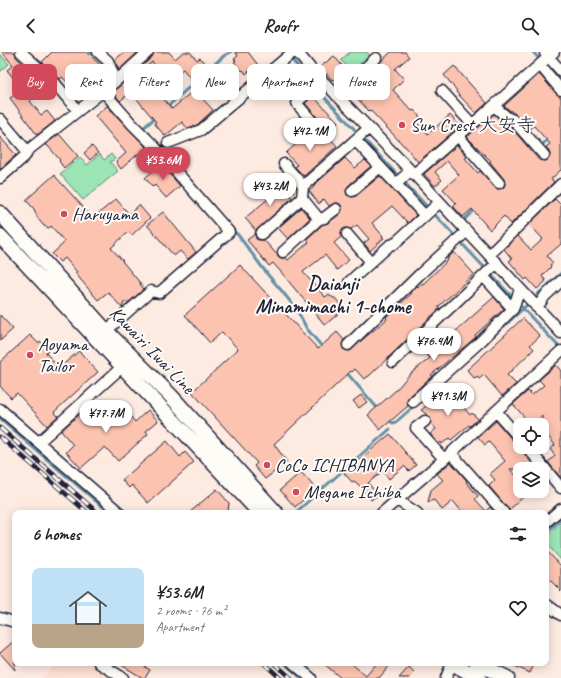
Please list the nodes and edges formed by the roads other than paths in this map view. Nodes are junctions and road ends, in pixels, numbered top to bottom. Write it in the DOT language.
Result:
graph roads {
  1 [pos="21,52"];
  2 [pos="98,52"];
  3 [pos="148,52"];
  4 [pos="292,54"];
  5 [pos="376,58"];
  6 [pos="545,59"];
  7 [pos="108,64"];
  8 [pos="300,64"];
  9 [pos="370,64"];
  10 [pos="561,71"];
  11 [pos="116,80"];
  12 [pos="561,90"];
  13 [pos="442,91"];
  14 [pos="116,99"];
  15 [pos="92,100"];
  16 [pos="299,100"];
  17 [pos="339,100"];
  18 [pos="494,106"];
  19 [pos="78,111"];
  20 [pos="0,119"];
  21 [pos="472,124"];
  22 [pos="323,134"];
  23 [pos="361,134"];
  24 [pos="458,136"];
  25 [pos="168,142"];
  26 [pos="28,151"];
  27 [pos="544,155"];
  28 [pos="284,164"];
  29 [pos="380,167"];
  30 [pos="405,177"];
  31 [pos="0,178"];
  32 [pos="499,183"];
  33 [pos="561,184"];
  34 [pos="302,186"];
  35 [pos="352,191"];
  36 [pos="302,198"];
  37 [pos="336,208"];
  38 [pos="431,210"];
  39 [pos="0,213"];
  40 [pos="319,220"];
  41 [pos="261,234"];
  42 [pos="347,234"];
  43 [pos="0,236"];
  44 [pos="461,237"];
  45 [pos="284,252"];
  46 [pos="489,255"];
  47 [pos="371,262"];
  48 [pos="489,270"];
  49 [pos="561,281"];
  50 [pos="349,282"];
  51 [pos="516,300"];
  52 [pos="536,307"];
  53 [pos="106,330"];
  54 [pos="561,333"];
  55 [pos="348,345"];
  56 [pos="559,353"];
  57 [pos="393,362"];
  58 [pos="123,366"];
  59 [pos="413,402"];
  60 [pos="0,409"];
  61 [pos="496,411"];
  62 [pos="425,421"];
  63 [pos="513,431"];
  64 [pos="39,442"];
  65 [pos="533,454"];
  66 [pos="448,456"];
  67 [pos="561,488"];
  68 [pos="397,500"];
  69 [pos="561,509"];
  70 [pos="117,510"];
  71 [pos="257,510"];
  72 [pos="273,510"];
  73 [pos="385,510"];
  74 [pos="412,510"];
  75 [pos="501,510"];
  76 [pos="549,519"];
  77 [pos="549,606"];
  78 [pos="561,614"];
  79 [pos="0,618"];
  80 [pos="12,621"];
  81 [pos="103,666"];
  82 [pos="297,666"];
  83 [pos="451,666"];
  84 [pos="457,666"];
  85 [pos="483,666"];
  86 [pos="116,676"];
  87 [pos="311,678"];
  88 [pos="446,678"];
  89 [pos="479,678"];
  90 [pos="507,678"];
  1 -- 19 [label="street"];
  2 -- 7 [label="street"];
  3 -- 11 [label="street"];
  4 -- 8 [label="street"];
  4 -- 25 [label="street"];
  5 -- 9 [label="street"];
  6 -- 10 [label="street"];
  6 -- 12 [label="street"];
  6 -- 18 [label="street"];
  13 -- 21 [label="street"];
  14 -- 53 [label="street"];
  15 -- 19 [label="street"];
  16 -- 22 [label="street"];
  17 -- 23 [label="street"];
  18 -- 21 [label="street"];
  18 -- 27 [label="street"];
  19 -- 26 [label="street"];
  20 -- 26 [label="street"];
  21 -- 24 [label="street"];
  23 -- 29 [label="street"];
  23 -- 30 [label="street"];
  23 -- 34 [label="street"];
  24 -- 30 [label="street"];
  24 -- 32 [label="street"];
  26 -- 31 [label="street"];
  28 -- 34 [label="street"];
  29 -- 30 [label="street"];
  29 -- 35 [label="street"];
  30 -- 38 [label="street"];
  30 -- 38 [label="street"];
  33 -- 46 [label="street"];
  34 -- 36 [label="street"];
  36 -- 40 [label="street"];
  36 -- 41 [label="street"];
  37 -- 40 [label="street"];
  38 -- 44 [label="street"];
  38 -- 47 [label="street"];
  39 -- 53 [label="main road, Kawairi Iwai Line"];
  40 -- 45 [label="street"];
  42 -- 47 [label="street"];
  43 -- 58 [label="main road, Kawairi Iwai Line"];
  44 -- 46 [label="street"];
  44 -- 55 [label="street"];
  46 -- 48 [label="street"];
  47 -- 50 [label="street"];
  48 -- 51 [label="street"];
  48 -- 51 [label="street"];
  48 -- 57 [label="street"];
  49 -- 52 [label="street"];
  51 -- 52 [label="street"];
  51 -- 59 [label="street"];
  52 -- 54 [label="street"];
  53 -- 72 [label="main road, Kawairi Iwai Line"];
  56 -- 61 [label="street"];
  58 -- 64 [label="street"];
  58 -- 71 [label="main road, Kawairi Iwai Line"];
  60 -- 64 [label="street"];
  61 -- 63 [label="street"];
  61 -- 66 [label="street"];
  62 -- 66 [label="street"];
  64 -- 70 [label="street"];
  65 -- 67 [label="street"];
  66 -- 68 [label="street"];
  66 -- 75 [label="street"];
  68 -- 73 [label="street"];
  68 -- 74 [label="street"];
  69 -- 76 [label="street"];
  77 -- 78 [label="street"];
  79 -- 80 [label="street"];
  81 -- 86 [label="street"];
  82 -- 87 [label="street"];
  83 -- 88 [label="street"];
  84 -- 89 [label="main road"];
  85 -- 90 [label="main road"];
}
